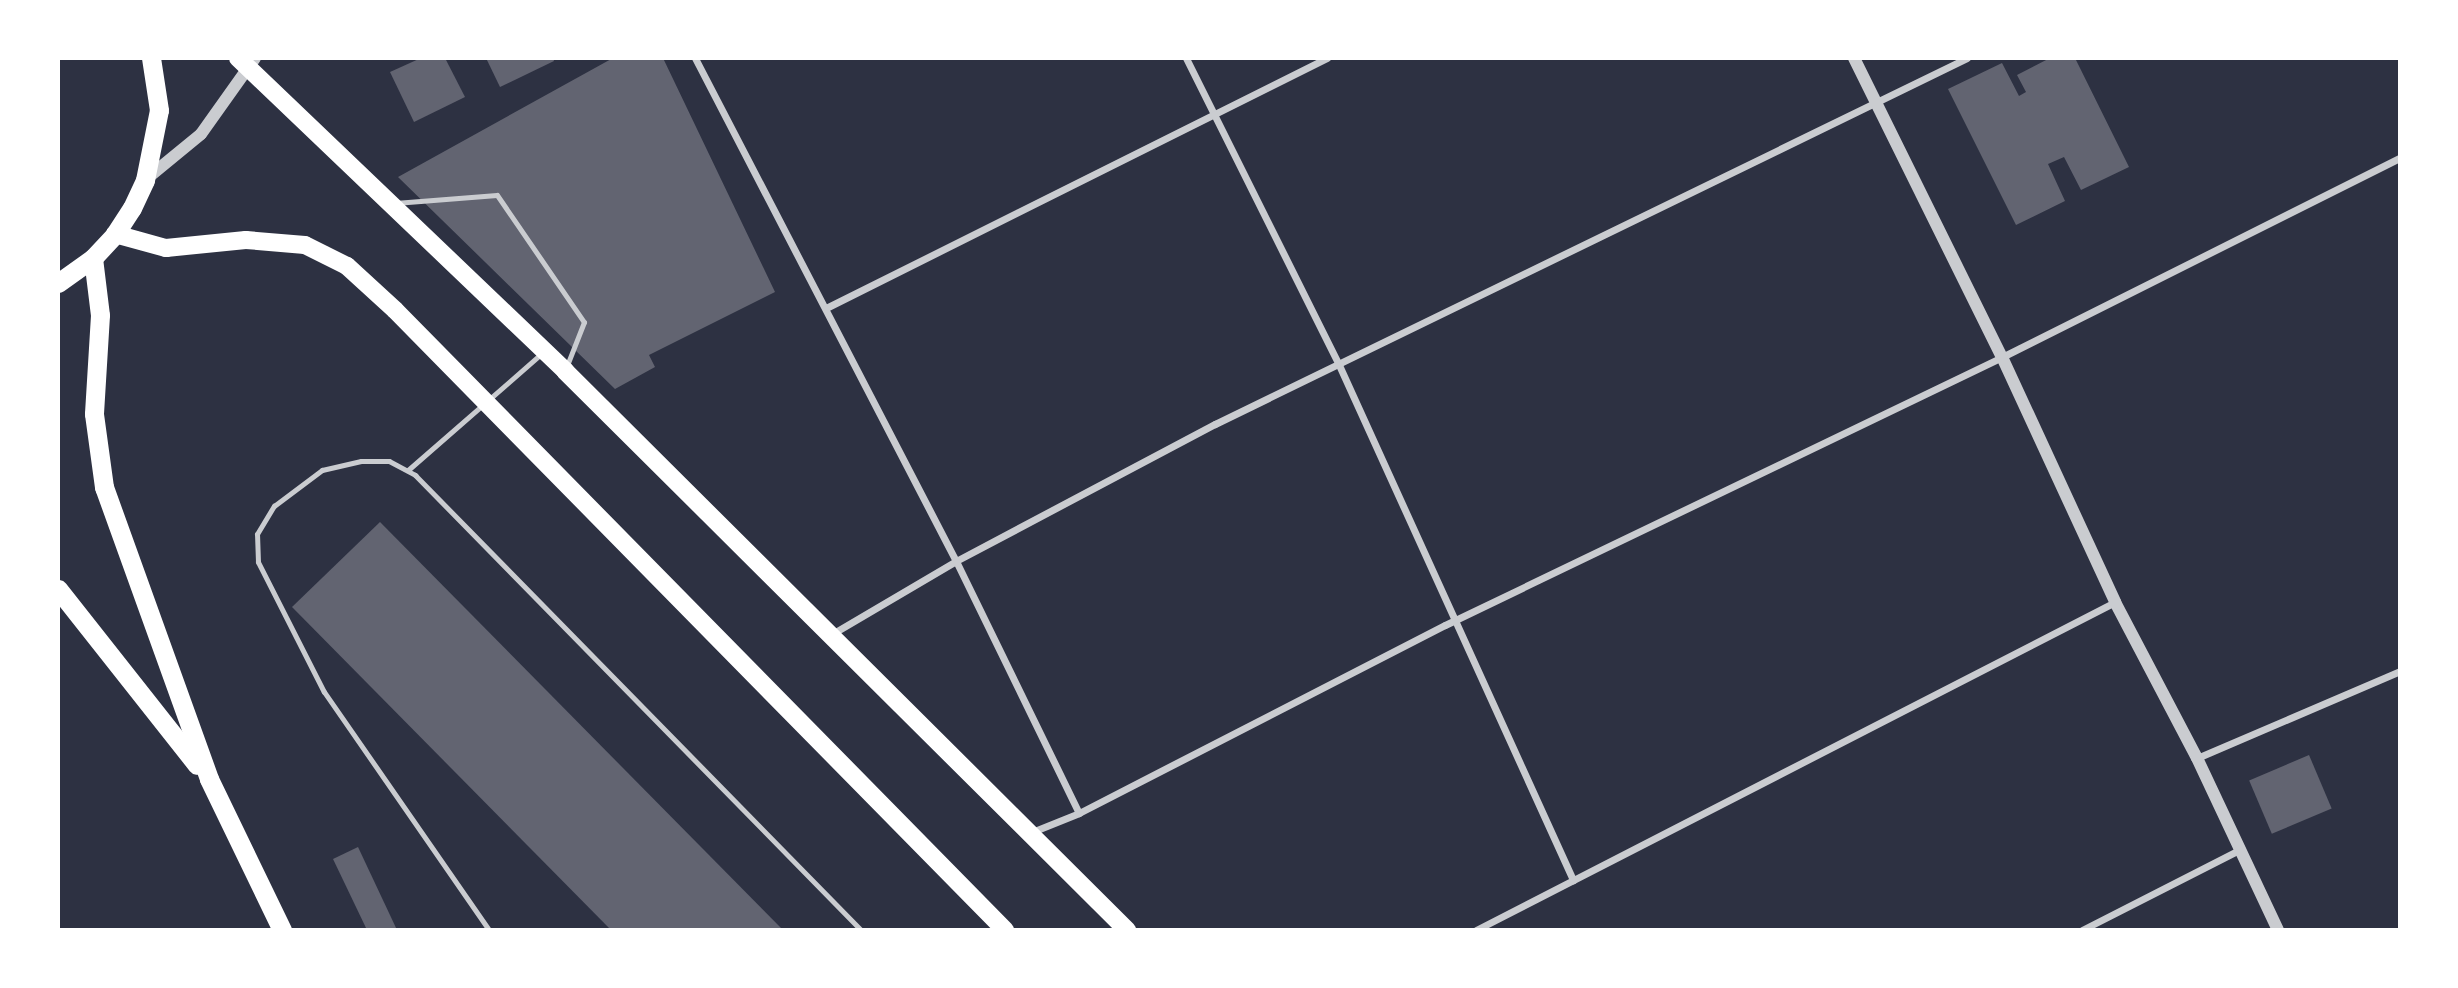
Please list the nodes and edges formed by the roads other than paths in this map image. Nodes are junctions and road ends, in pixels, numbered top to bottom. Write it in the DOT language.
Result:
graph roads {
  1 [pos="151,58"];
  2 [pos="695,58"];
  3 [pos="1186,58"];
  4 [pos="1326,58"];
  5 [pos="1854,58"];
  6 [pos="1967,58"];
  7 [pos="248,61"];
  8 [pos="1877,103"];
  9 [pos="1213,113"];
  10 [pos="2400,158"];
  11 [pos="145,180"];
  12 [pos="387,204"];
  13 [pos="115,234"];
  14 [pos="93,258"];
  15 [pos="58,283"];
  16 [pos="826,308"];
  17 [pos="544,351"];
  18 [pos="2002,357"];
  19 [pos="1339,365"];
  20 [pos="565,371"];
  21 [pos="486,404"];
  22 [pos="408,471"];
  23 [pos="956,561"];
  24 [pos="58,589"];
  25 [pos="2115,603"];
  26 [pos="1456,621"];
  27 [pos="829,636"];
  28 [pos="2400,671"];
  29 [pos="2197,758"];
  30 [pos="209,779"];
  31 [pos="1079,813"];
  32 [pos="1030,833"];
  33 [pos="2239,850"];
  34 [pos="1573,880"];
  35 [pos="282,930"];
  36 [pos="489,930"];
  37 [pos="860,930"];
  38 [pos="1005,930"];
  39 [pos="1127,930"];
  40 [pos="1476,930"];
  41 [pos="2082,930"];
  42 [pos="2278,930"];
  1 -- 11 [label="highway"];
  2 -- 16 [label="street"];
  3 -- 9 [label="street"];
  4 -- 9 [label="street"];
  5 -- 8 [label="street"];
  6 -- 8 [label="street"];
  7 -- 11 [label="street"];
  7 -- 12 [label="main road"];
  8 -- 18 [label="street"];
  8 -- 19 [label="street"];
  9 -- 16 [label="street"];
  9 -- 19 [label="street"];
  10 -- 18 [label="street"];
  11 -- 13 [label="highway"];
  12 -- 17 [label="main road"];
  12 -- 20 [label="lane"];
  13 -- 14 [label="highway"];
  13 -- 21 [label="main road"];
  14 -- 15 [label="highway"];
  14 -- 30 [label="highway"];
  16 -- 23 [label="street"];
  17 -- 20 [label="main road"];
  17 -- 21 [label="lane"];
  18 -- 25 [label="street"];
  18 -- 26 [label="street"];
  19 -- 23 [label="street"];
  19 -- 26 [label="street"];
  20 -- 27 [label="main road"];
  21 -- 22 [label="lane"];
  21 -- 38 [label="main road"];
  22 -- 36 [label="lane"];
  22 -- 37 [label="lane"];
  23 -- 27 [label="street"];
  23 -- 31 [label="street"];
  24 -- 30 [label="highway"];
  25 -- 29 [label="street"];
  25 -- 34 [label="street"];
  26 -- 31 [label="street"];
  26 -- 34 [label="street"];
  27 -- 32 [label="main road"];
  28 -- 29 [label="street"];
  29 -- 33 [label="street"];
  30 -- 35 [label="highway"];
  31 -- 32 [label="street"];
  32 -- 39 [label="main road"];
  33 -- 41 [label="street"];
  33 -- 42 [label="street"];
  34 -- 40 [label="street"];
}
